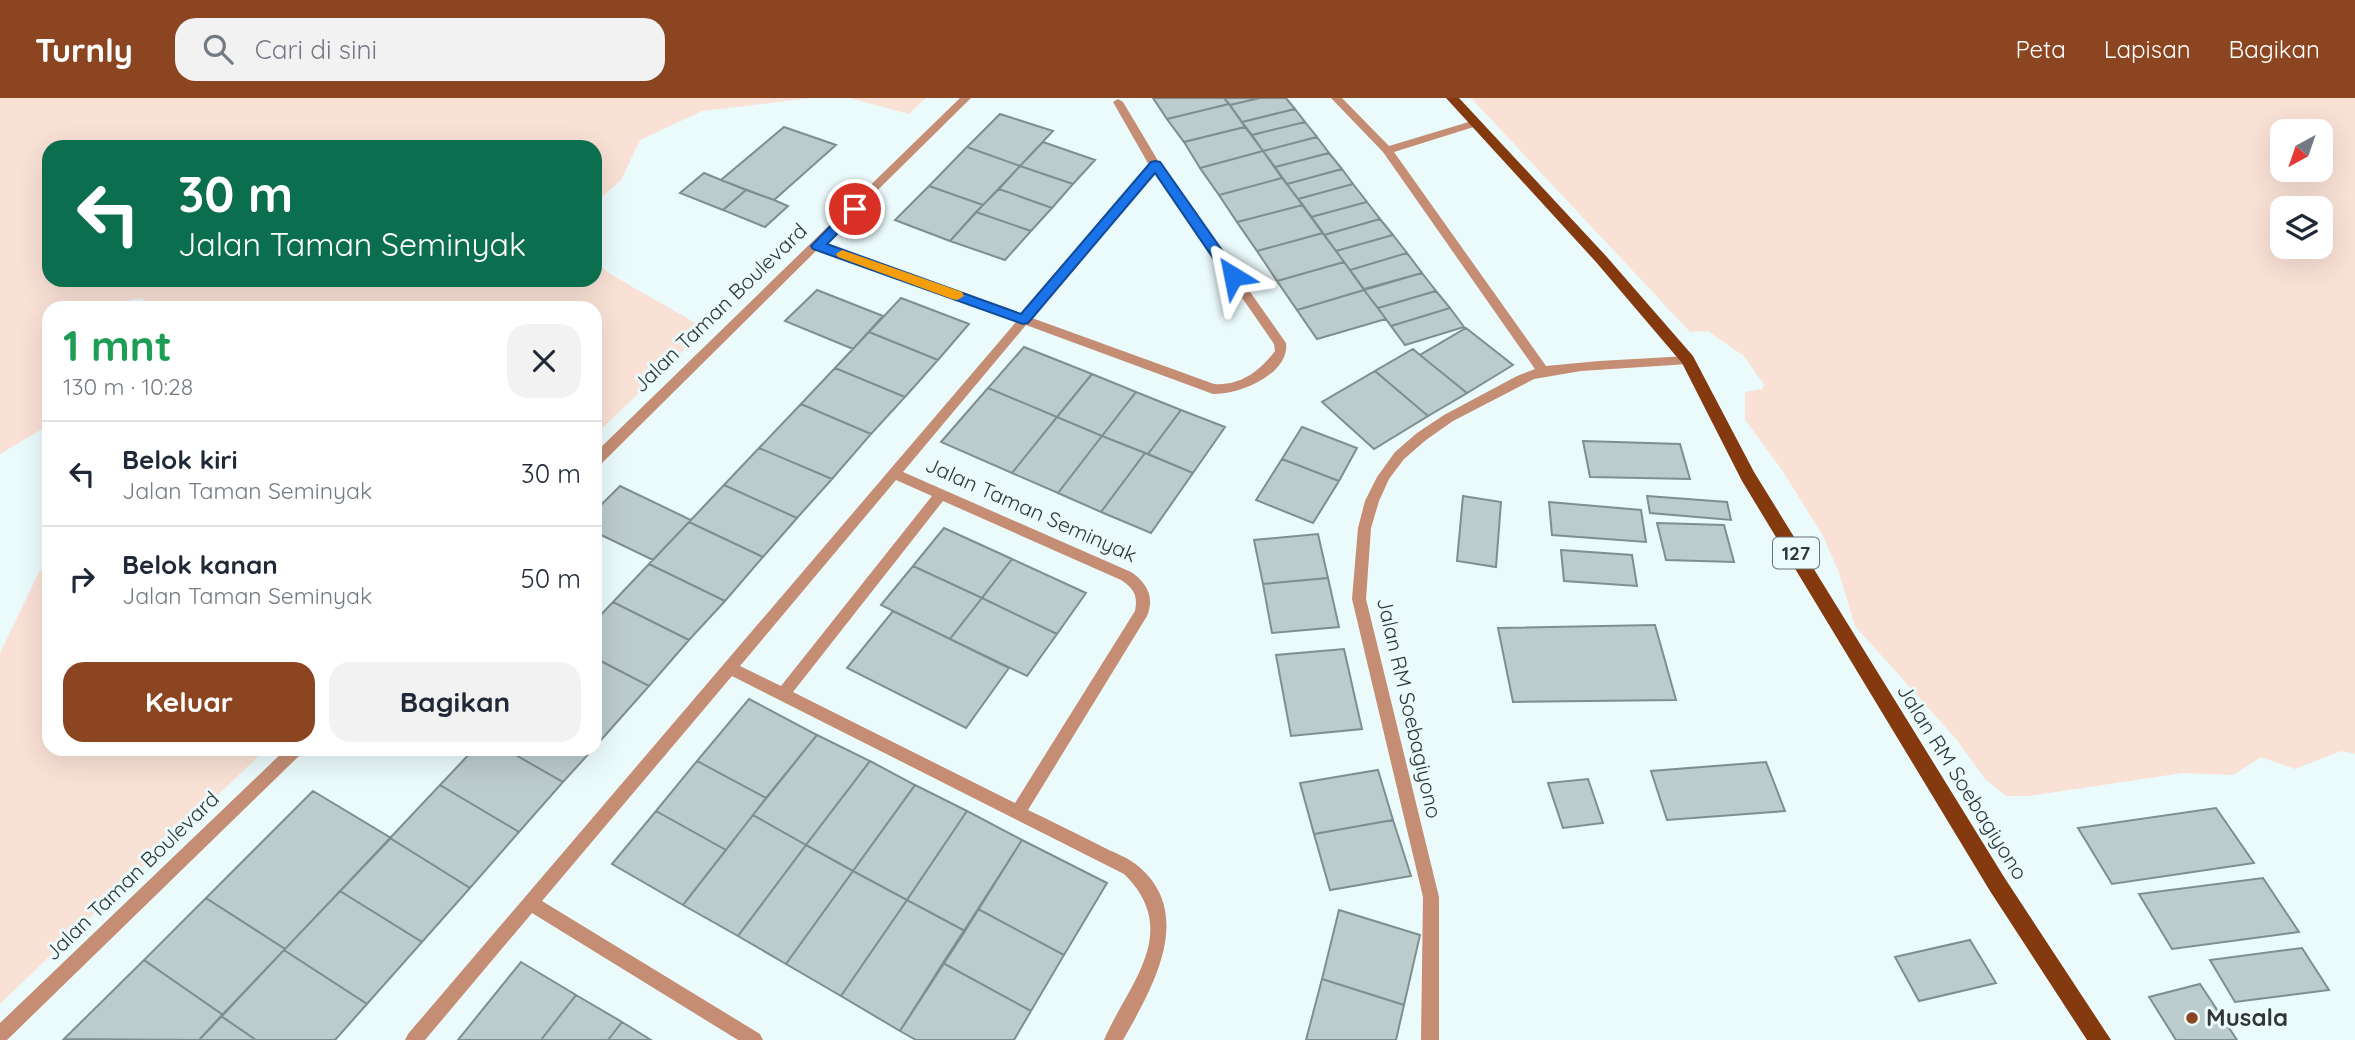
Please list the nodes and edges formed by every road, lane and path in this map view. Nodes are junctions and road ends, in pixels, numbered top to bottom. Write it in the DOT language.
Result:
graph roads {
  1 [pos="966,98"];
  2 [pos="1336,98"];
  3 [pos="1452,98"];
  4 [pos="1118,102"];
  5 [pos="1476,123"];
  6 [pos="1387,150"];
  7 [pos="1155,165"];
  8 [pos="818,246"];
  9 [pos="1023,320"];
  10 [pos="1688,360"];
  11 [pos="1543,371"];
  12 [pos="602,454"];
  13 [pos="893,473"];
  14 [pos="941,494"];
  15 [pos="729,667"];
  16 [pos="783,694"];
  17 [pos="289,756"];
  18 [pos="1018,812"];
  19 [pos="529,902"];
  20 [pos="0,1035"];
  21 [pos="414,1040"];
  22 [pos="754,1040"];
  23 [pos="1113,1040"];
  24 [pos="1430,1040"];
  25 [pos="2100,1040"];
  1 -- 8 [label="street, Jalan Taman Boulevard"];
  2 -- 6 [label="street"];
  3 -- 5 [label="main road, Jalan RM Soebagiyono / 127"];
  4 -- 7 [label="street"];
  5 -- 6 [label="street"];
  5 -- 10 [label="main road, Jalan RM Soebagiyono / 127"];
  6 -- 11 [label="street"];
  7 -- 9 [label="street, Jalan Taman Seminyak"];
  7 -- 9 [label="street"];
  8 -- 9 [label="street"];
  8 -- 12 [label="street, Jalan Taman Boulevard"];
  9 -- 13 [label="street, Jalan Taman Seminyak"];
  10 -- 11 [label="street, Jalan RM Soebagiyono"];
  10 -- 25 [label="main road, Jalan RM Soebagiyono / 127"];
  11 -- 24 [label="street, Jalan RM Soebagiyono"];
  13 -- 14 [label="street, Jalan Taman Seminyak"];
  13 -- 15 [label="street, Jalan Taman Seminyak"];
  14 -- 16 [label="street"];
  14 -- 18 [label="street, Jalan Taman Seminyak"];
  15 -- 16 [label="street"];
  15 -- 19 [label="street, Jalan Taman Seminyak"];
  16 -- 18 [label="street"];
  17 -- 20 [label="street, Jalan Taman Boulevard"];
  18 -- 23 [label="street"];
  19 -- 21 [label="street, Jalan Taman Seminyak"];
  19 -- 22 [label="street"];
}
